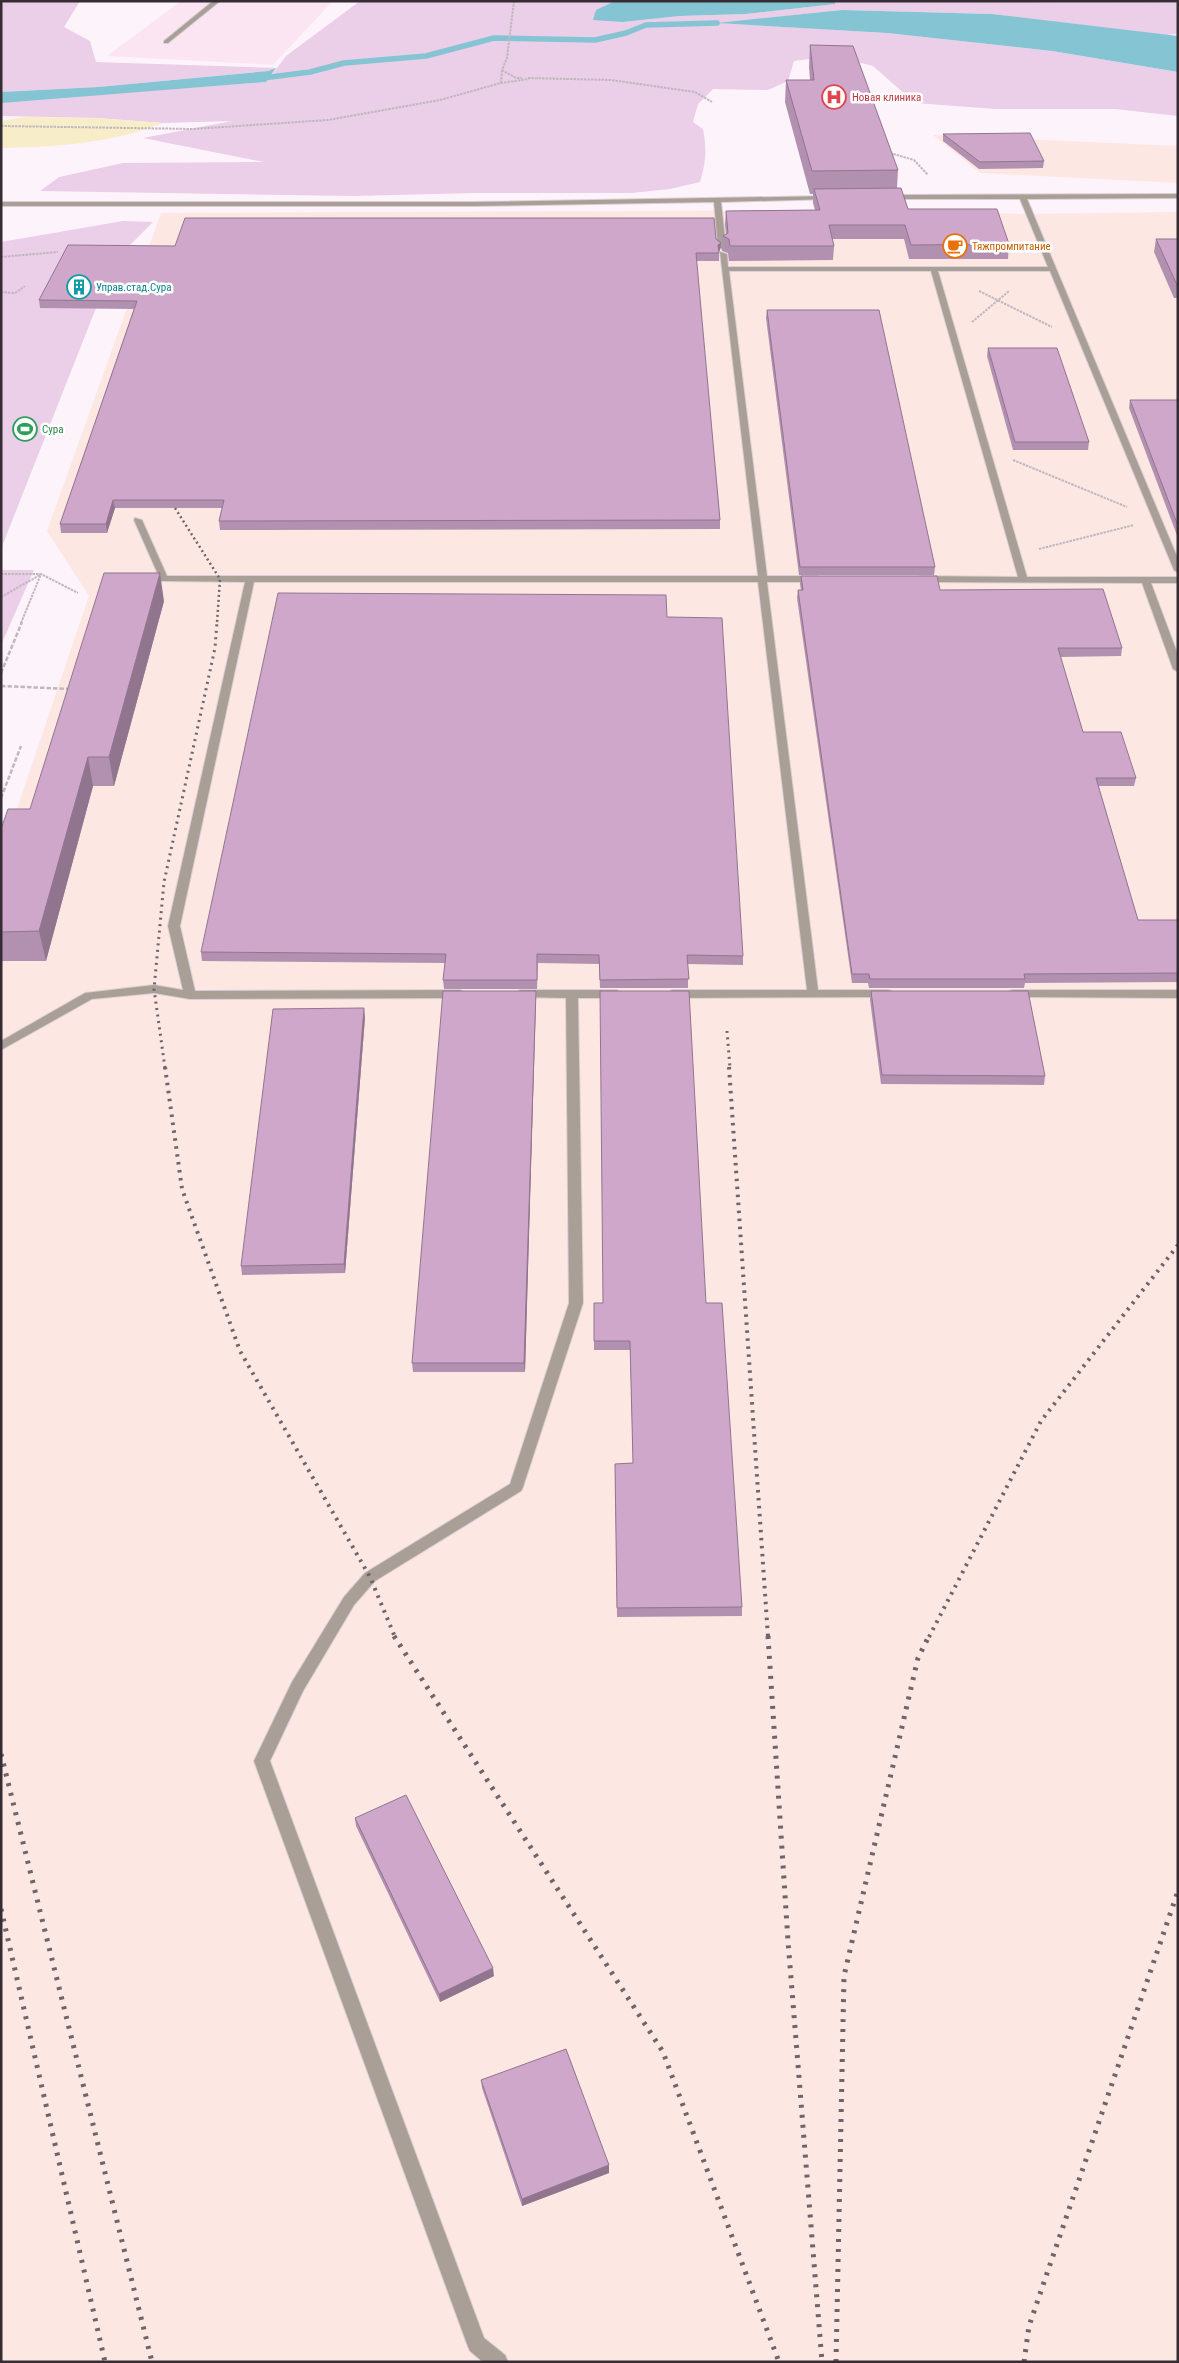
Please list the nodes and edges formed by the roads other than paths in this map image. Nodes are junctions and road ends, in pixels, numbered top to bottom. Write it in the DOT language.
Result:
graph roads {
  1 [pos="217,1"];
  2 [pos="166,42"];
  3 [pos="1178,196"];
  4 [pos="877,197"];
  5 [pos="1023,197"];
  6 [pos="839,198"];
  7 [pos="717,201"];
  8 [pos="1,204"];
  9 [pos="725,269"];
  10 [pos="934,269"];
  11 [pos="1054,269"];
  12 [pos="138,520"];
  13 [pos="1178,570"];
  14 [pos="250,579"];
  15 [pos="762,579"];
  16 [pos="830,580"];
  17 [pos="907,580"];
  18 [pos="1022,580"];
  19 [pos="1146,580"];
  20 [pos="1178,580"];
  21 [pos="1178,669"];
  22 [pos="474,994"];
  23 [pos="513,994"];
  24 [pos="572,994"];
  25 [pos="630,994"];
  26 [pos="659,994"];
  27 [pos="813,994"];
  28 [pos="902,994"];
  29 [pos="1000,994"];
  30 [pos="1178,994"];
  31 [pos="190,995"];
  32 [pos="1,1046"];
  33 [pos="498,2362"];
  1 -- 2 [label="street"];
  3 -- 5 [label="street"];
  4 -- 5 [label="street"];
  5 -- 11 [label="street"];
  6 -- 7 [label="street"];
  7 -- 8 [label="street"];
  7 -- 9 [label="street"];
  9 -- 10 [label="street"];
  9 -- 15 [label="street"];
  10 -- 11 [label="street"];
  10 -- 18 [label="street"];
  11 -- 13 [label="street"];
  12 -- 14 [label="street"];
  14 -- 15 [label="street"];
  14 -- 31 [label="street"];
  15 -- 16 [label="street"];
  15 -- 27 [label="street"];
  17 -- 18 [label="street"];
  18 -- 19 [label="street"];
  19 -- 20 [label="street"];
  19 -- 21 [label="street"];
  22 -- 31 [label="street"];
  23 -- 24 [label="street"];
  24 -- 25 [label="street"];
  24 -- 33 [label="street"];
  26 -- 27 [label="street"];
  27 -- 28 [label="street"];
  29 -- 30 [label="street"];
  31 -- 32 [label="street"];
}
